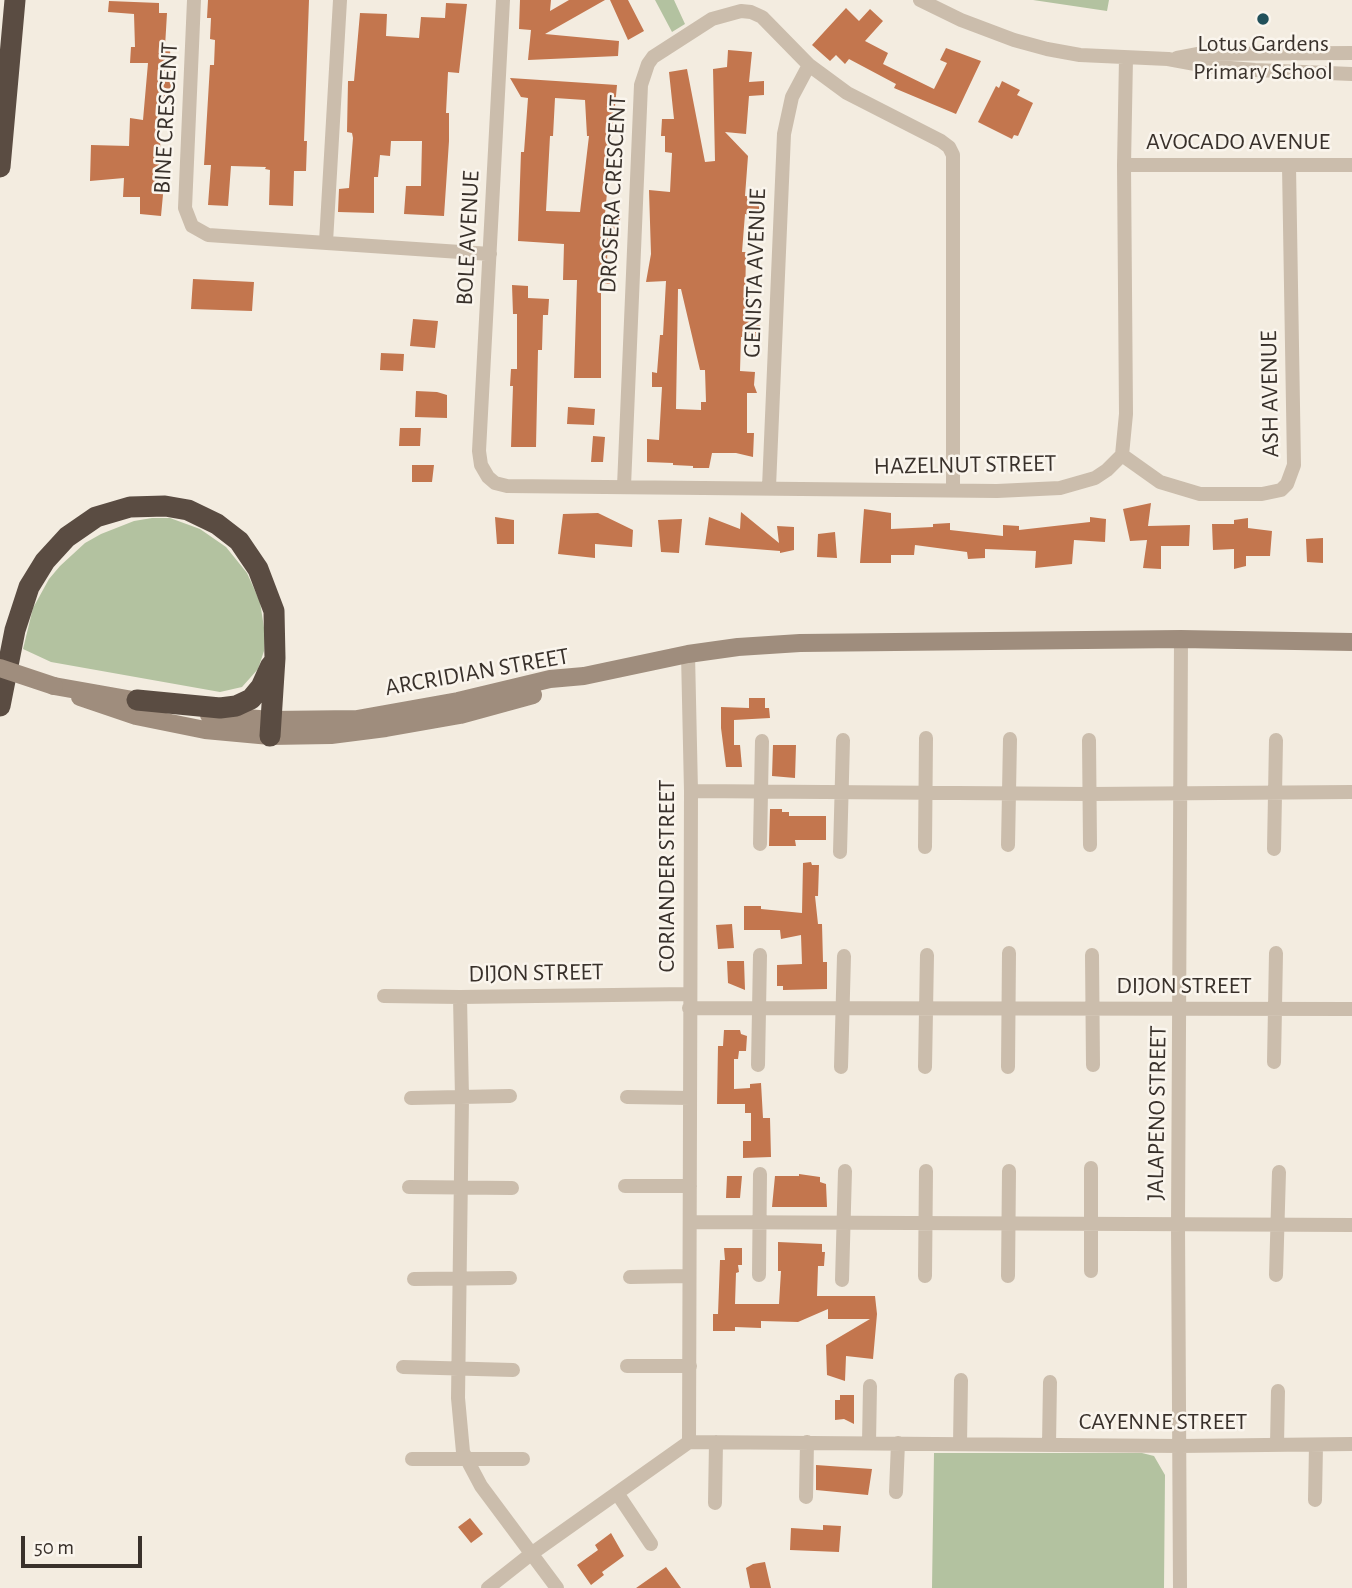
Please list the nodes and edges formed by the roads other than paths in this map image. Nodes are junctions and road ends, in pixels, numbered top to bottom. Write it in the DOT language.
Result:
graph roads {
  1 [pos="15,0"];
  2 [pos="194,0"];
  3 [pos="340,0"];
  4 [pos="503,0"];
  5 [pos="920,0"];
  6 [pos="1352,53"];
  7 [pos="1126,58"];
  8 [pos="1168,59"];
  9 [pos="809,65"];
  10 [pos="1352,74"];
  11 [pos="1124,165"];
  12 [pos="1352,165"];
  13 [pos="1289,166"];
  14 [pos="0,167"];
  15 [pos="326,242"];
  16 [pos="490,254"];
  17 [pos="1122,455"];
  18 [pos="488,477"];
  19 [pos="624,486"];
  20 [pos="769,487"];
  21 [pos="953,490"];
  22 [pos="1181,639"];
  23 [pos="1352,642"];
  24 [pos="688,654"];
  25 [pos="275,658"];
  26 [pos="0,667"];
  27 [pos="61,688"];
  28 [pos="137,700"];
  29 [pos="0,706"];
  30 [pos="271,728"];
  31 [pos="926,738"];
  32 [pos="1010,739"];
  33 [pos="843,740"];
  34 [pos="1089,740"];
  35 [pos="1276,740"];
  36 [pos="762,741"];
  37 [pos="691,791"];
  38 [pos="760,791"];
  39 [pos="842,792"];
  40 [pos="926,792"];
  41 [pos="1008,792"];
  42 [pos="1275,792"];
  43 [pos="1352,792"];
  44 [pos="1180,793"];
  45 [pos="1090,794"];
  46 [pos="760,844"];
  47 [pos="1008,845"];
  48 [pos="1090,845"];
  49 [pos="925,847"];
  50 [pos="1274,849"];
  51 [pos="840,852"];
  52 [pos="1009,953"];
  53 [pos="1276,953"];
  54 [pos="1092,954"];
  55 [pos="760,955"];
  56 [pos="928,956"];
  57 [pos="844,957"];
  58 [pos="384,996"];
  59 [pos="460,998"];
  60 [pos="690,1001"];
  61 [pos="759,1008"];
  62 [pos="842,1008"];
  63 [pos="926,1009"];
  64 [pos="1007,1009"];
  65 [pos="1093,1009"];
  66 [pos="1181,1009"];
  67 [pos="1275,1009"];
  68 [pos="1352,1009"];
  69 [pos="1274,1062"];
  70 [pos="758,1065"];
  71 [pos="1093,1065"];
  72 [pos="841,1067"];
  73 [pos="925,1067"];
  74 [pos="1008,1067"];
  75 [pos="510,1096"];
  76 [pos="627,1097"];
  77 [pos="411,1098"];
  78 [pos="462,1098"];
  79 [pos="690,1098"];
  80 [pos="1091,1168"];
  81 [pos="845,1171"];
  82 [pos="926,1171"];
  83 [pos="1009,1171"];
  84 [pos="1279,1172"];
  85 [pos="760,1174"];
  86 [pos="625,1186"];
  87 [pos="690,1186"];
  88 [pos="409,1187"];
  89 [pos="461,1188"];
  90 [pos="512,1188"];
  91 [pos="690,1222"];
  92 [pos="758,1222"];
  93 [pos="843,1223"];
  94 [pos="925,1223"];
  95 [pos="1008,1224"];
  96 [pos="1091,1225"];
  97 [pos="1178,1225"];
  98 [pos="1277,1225"];
  99 [pos="1352,1225"];
  100 [pos="1091,1271"];
  101 [pos="759,1275"];
  102 [pos="1276,1275"];
  103 [pos="690,1276"];
  104 [pos="925,1276"];
  105 [pos="1008,1276"];
  106 [pos="630,1277"];
  107 [pos="510,1278"];
  108 [pos="414,1279"];
  109 [pos="460,1280"];
  110 [pos="842,1280"];
  111 [pos="627,1366"];
  112 [pos="690,1366"];
  113 [pos="403,1367"];
  114 [pos="459,1368"];
  115 [pos="513,1370"];
  116 [pos="961,1380"];
  117 [pos="1050,1382"];
  118 [pos="870,1386"];
  119 [pos="1278,1391"];
  120 [pos="690,1442"];
  121 [pos="716,1442"];
  122 [pos="807,1442"];
  123 [pos="869,1443"];
  124 [pos="898,1443"];
  125 [pos="960,1444"];
  126 [pos="1049,1444"];
  127 [pos="1352,1444"];
  128 [pos="1277,1445"];
  129 [pos="1316,1445"];
  130 [pos="1180,1446"];
  131 [pos="465,1458"];
  132 [pos="412,1459"];
  133 [pos="523,1460"];
  134 [pos="896,1492"];
  135 [pos="617,1493"];
  136 [pos="806,1497"];
  137 [pos="1315,1500"];
  138 [pos="715,1503"];
  139 [pos="651,1544"];
  140 [pos="531,1554"];
  141 [pos="488,1588"];
  142 [pos="557,1588"];
  143 [pos="1180,1588"];
  1 -- 14 [label="highway"];
  2 -- 15 [label="street, BINE CRESCENT"];
  3 -- 15 [label="street"];
  4 -- 16 [label="street, BOLE AVENUE"];
  5 -- 7 [label="street"];
  6 -- 8 [label="street"];
  7 -- 8 [label="street"];
  7 -- 11 [label="street"];
  8 -- 10 [label="street"];
  9 -- 19 [label="street, DROSERA CRESCENT"];
  9 -- 20 [label="street, GENISTA AVENUE"];
  9 -- 21 [label="street, DROSERA CRESCENT"];
  11 -- 13 [label="street, AVOCADO AVENUE"];
  11 -- 17 [label="street"];
  12 -- 13 [label="street, AVOCADO AVENUE"];
  13 -- 17 [label="street, ASH AVENUE"];
  15 -- 16 [label="street, BINE CRESCENT"];
  16 -- 18 [label="street, BOLE AVENUE"];
  17 -- 21 [label="street, HAZELNUT STREET"];
  18 -- 19 [label="street, HAZELNUT STREET"];
  19 -- 20 [label="street, HAZELNUT STREET"];
  20 -- 21 [label="street, HAZELNUT STREET"];
  22 -- 23 [label="street, ARCRIDIAN STREET"];
  22 -- 24 [label="street, ARCRIDIAN STREET"];
  22 -- 44 [label="street, JALAPENO STREET"];
  24 -- 30 [label="street, ARCRIDIAN STREET"];
  24 -- 37 [label="street, CORIANDER STREET"];
  25 -- 28 [label="highway"];
  25 -- 29 [label="highway"];
  25 -- 30 [label="highway"];
  26 -- 27 [label="street, ARCRIDIAN STREET, bridge"];
  27 -- 28 [label="street, ARCRIDIAN STREET"];
  27 -- 30 [label="street, ARCRIDIAN STREET"];
  28 -- 30 [label="street, ARCRIDIAN STREET"];
  31 -- 40 [label="street"];
  32 -- 41 [label="street"];
  33 -- 39 [label="street"];
  34 -- 45 [label="street"];
  35 -- 42 [label="street"];
  36 -- 38 [label="street"];
  37 -- 38 [label="street"];
  37 -- 60 [label="street, CORIANDER STREET"];
  38 -- 39 [label="street"];
  38 -- 46 [label="street"];
  39 -- 40 [label="street"];
  39 -- 51 [label="street"];
  40 -- 41 [label="street"];
  40 -- 49 [label="street"];
  41 -- 45 [label="street"];
  41 -- 47 [label="street"];
  42 -- 43 [label="street"];
  42 -- 44 [label="street"];
  42 -- 50 [label="street"];
  44 -- 45 [label="street"];
  44 -- 66 [label="street, JALAPENO STREET"];
  45 -- 48 [label="street"];
  52 -- 64 [label="street"];
  53 -- 67 [label="street, DIJON STREET"];
  54 -- 65 [label="street, DIJON STREET"];
  55 -- 61 [label="street"];
  56 -- 63 [label="street"];
  57 -- 62 [label="street"];
  58 -- 59 [label="street, DIJON STREET"];
  59 -- 60 [label="street, DIJON STREET"];
  59 -- 78 [label="street"];
  60 -- 61 [label="street, DIJON STREET"];
  60 -- 79 [label="street, CORIANDER STREET"];
  61 -- 62 [label="street, DIJON STREET"];
  61 -- 70 [label="street"];
  62 -- 63 [label="street, DIJON STREET"];
  62 -- 72 [label="street"];
  63 -- 64 [label="street, DIJON STREET"];
  63 -- 73 [label="street"];
  64 -- 65 [label="street, DIJON STREET"];
  64 -- 74 [label="street"];
  65 -- 66 [label="street, DIJON STREET"];
  65 -- 71 [label="street, DIJON STREET"];
  66 -- 67 [label="street, DIJON STREET"];
  66 -- 97 [label="street, JALAPENO STREET"];
  67 -- 68 [label="street, DIJON STREET"];
  67 -- 69 [label="street, DIJON STREET"];
  75 -- 78 [label="street"];
  76 -- 79 [label="street"];
  77 -- 78 [label="street"];
  78 -- 89 [label="street"];
  79 -- 87 [label="street, CORIANDER STREET"];
  80 -- 96 [label="street"];
  81 -- 93 [label="street"];
  82 -- 94 [label="street"];
  83 -- 95 [label="street"];
  84 -- 98 [label="street"];
  85 -- 92 [label="street"];
  86 -- 87 [label="street"];
  87 -- 91 [label="street, CORIANDER STREET"];
  88 -- 89 [label="street"];
  89 -- 90 [label="street"];
  89 -- 109 [label="street"];
  91 -- 92 [label="street"];
  91 -- 103 [label="street, CORIANDER STREET"];
  92 -- 93 [label="street"];
  92 -- 101 [label="street"];
  93 -- 94 [label="street"];
  93 -- 110 [label="street"];
  94 -- 95 [label="street"];
  94 -- 104 [label="street"];
  95 -- 96 [label="street"];
  95 -- 105 [label="street"];
  96 -- 97 [label="street"];
  96 -- 100 [label="street"];
  97 -- 98 [label="street"];
  97 -- 130 [label="street, JALAPENO STREET"];
  98 -- 99 [label="street"];
  98 -- 102 [label="street"];
  103 -- 106 [label="street"];
  103 -- 112 [label="street, CORIANDER STREET"];
  107 -- 109 [label="street"];
  108 -- 109 [label="street"];
  109 -- 114 [label="street"];
  111 -- 112 [label="street"];
  112 -- 120 [label="street, CORIANDER STREET"];
  113 -- 114 [label="street"];
  114 -- 115 [label="street"];
  114 -- 131 [label="street"];
  116 -- 125 [label="street"];
  117 -- 126 [label="street, CAYENNE STREET"];
  118 -- 123 [label="street"];
  119 -- 128 [label="street, CAYENNE STREET"];
  120 -- 121 [label="street, CAYENNE STREET"];
  120 -- 135 [label="street"];
  121 -- 122 [label="street, CAYENNE STREET"];
  121 -- 138 [label="street"];
  122 -- 123 [label="street, CAYENNE STREET"];
  122 -- 136 [label="street"];
  123 -- 124 [label="street, CAYENNE STREET"];
  124 -- 125 [label="street, CAYENNE STREET"];
  124 -- 134 [label="street"];
  125 -- 126 [label="street, CAYENNE STREET"];
  126 -- 130 [label="street, CAYENNE STREET"];
  127 -- 129 [label="street, CAYENNE STREET"];
  128 -- 129 [label="street, CAYENNE STREET"];
  128 -- 130 [label="street, CAYENNE STREET"];
  129 -- 137 [label="street"];
  130 -- 143 [label="street, JALAPENO STREET"];
  131 -- 132 [label="street"];
  131 -- 133 [label="street"];
  131 -- 140 [label="street"];
  135 -- 139 [label="street"];
  135 -- 140 [label="street"];
  140 -- 141 [label="street"];
  140 -- 142 [label="street"];
}
